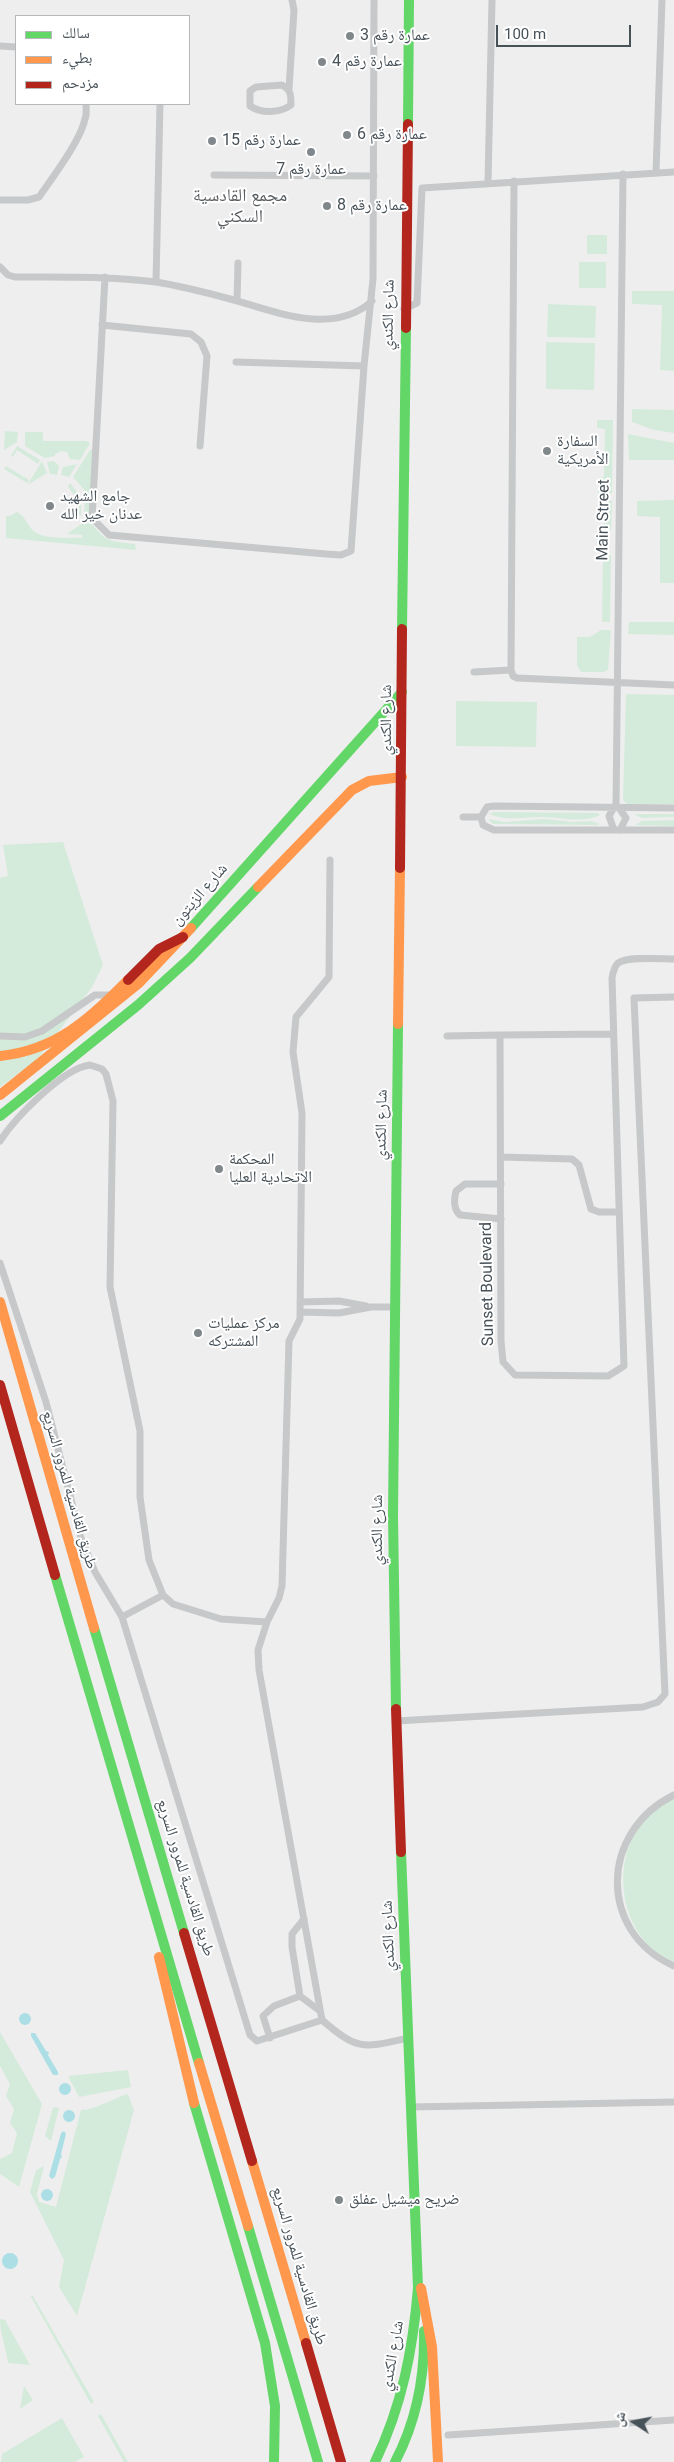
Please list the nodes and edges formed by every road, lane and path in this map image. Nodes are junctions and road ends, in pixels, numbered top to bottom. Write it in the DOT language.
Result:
graph roads {
  1 [pos="292,0"];
  2 [pos="374,0"];
  3 [pos="409,0"];
  4 [pos="492,0"];
  5 [pos="662,0"];
  6 [pos="0,46"];
  7 [pos="15,47"];
  8 [pos="289,89"];
  9 [pos="86,105"];
  10 [pos="160,105"];
  11 [pos="656,172"];
  12 [pos="674,172"];
  13 [pos="623,174"];
  14 [pos="214,175"];
  15 [pos="374,176"];
  16 [pos="514,181"];
  17 [pos="488,183"];
  18 [pos="0,200"];
  19 [pos="238,263"];
  20 [pos="0,267"];
  21 [pos="106,277"];
  22 [pos="156,282"];
  23 [pos="237,301"];
  24 [pos="372,302"];
  25 [pos="404,309"];
  26 [pos="102,325"];
  27 [pos="236,362"];
  28 [pos="364,366"];
  29 [pos="200,446"];
  30 [pos="511,670"];
  31 [pos="474,672"];
  32 [pos="616,684"];
  33 [pos="674,685"];
  34 [pos="402,692"];
  35 [pos="402,777"];
  36 [pos="616,807"];
  37 [pos="674,808"];
  38 [pos="463,817"];
  39 [pos="481,817"];
  40 [pos="617,830"];
  41 [pos="674,830"];
  42 [pos="330,860"];
  43 [pos="674,959"];
  44 [pos="126,988"];
  45 [pos="112,995"];
  46 [pos="674,997"];
  47 [pos="138,1004"];
  48 [pos="612,1034"];
  49 [pos="500,1035"];
  50 [pos="0,1036"];
  51 [pos="447,1036"];
  52 [pos="0,1056"];
  53 [pos="0,1095"];
  54 [pos="0,1116"];
  55 [pos="0,1141"];
  56 [pos="501,1157"];
  57 [pos="501,1184"];
  58 [pos="618,1212"];
  59 [pos="501,1219"];
  60 [pos="0,1263"];
  61 [pos="0,1302"];
  62 [pos="300,1302"];
  63 [pos="371,1307"];
  64 [pos="394,1307"];
  65 [pos="300,1312"];
  66 [pos="0,1385"];
  67 [pos="163,1595"];
  68 [pos="122,1617"];
  69 [pos="267,1622"];
  70 [pos="396,1721"];
  71 [pos="674,1795"];
  72 [pos="140,1866"];
  73 [pos="304,1919"];
  74 [pos="674,1966"];
  75 [pos="300,1996"];
  76 [pos="320,2011"];
  77 [pos="322,2020"];
  78 [pos="270,2038"];
  79 [pos="408,2038"];
  80 [pos="674,2102"];
  81 [pos="411,2107"];
  82 [pos="417,2250"];
  83 [pos="420,2288"];
  84 [pos="674,2420"];
  85 [pos="448,2436"];
  86 [pos="274,2462"];
  87 [pos="318,2462"];
  88 [pos="341,2462"];
  89 [pos="375,2462"];
  90 [pos="395,2462"];
  91 [pos="438,2462"];
  1 -- 8 [label="street"];
  2 -- 15 [label="street"];
  3 -- 25 [label="main road, شارع الكندي"];
  4 -- 17 [label="street"];
  5 -- 11 [label="street"];
  6 -- 7 [label="street"];
  8 -- 8 [label="street"];
  9 -- 18 [label="street"];
  10 -- 22 [label="street"];
  11 -- 12 [label="street"];
  11 -- 13 [label="street"];
  13 -- 16 [label="street"];
  13 -- 32 [label="street, Main Street"];
  14 -- 15 [label="street"];
  15 -- 24 [label="street"];
  16 -- 17 [label="street"];
  16 -- 30 [label="street"];
  17 -- 25 [label="street"];
  19 -- 23 [label="street"];
  20 -- 21 [label="street"];
  21 -- 22 [label="street"];
  21 -- 26 [label="street"];
  22 -- 23 [label="street"];
  23 -- 24 [label="street"];
  24 -- 28 [label="street"];
  25 -- 34 [label="main road, شارع الكندي"];
  26 -- 28 [label="street"];
  26 -- 29 [label="street"];
  27 -- 28 [label="street"];
  30 -- 31 [label="street"];
  30 -- 32 [label="street"];
  32 -- 33 [label="street"];
  32 -- 36 [label="street, Main Street"];
  34 -- 35 [label="main road, شارع الكندي"];
  34 -- 44 [label="main road, شارع الزيتون"];
  35 -- 47 [label="main road"];
  35 -- 64 [label="main road, شارع الكندي"];
  36 -- 37 [label="street"];
  36 -- 39 [label="street"];
  36 -- 40 [label="street"];
  36 -- 40 [label="street"];
  38 -- 39 [label="street"];
  39 -- 40 [label="street"];
  40 -- 41 [label="street"];
  42 -- 62 [label="street"];
  43 -- 48 [label="street, Sunset Boulevard"];
  44 -- 45 [label="main road"];
  44 -- 47 [label="main road"];
  44 -- 53 [label="main road"];
  45 -- 50 [label="street"];
  45 -- 52 [label="main road"];
  46 -- 70 [label="street"];
  47 -- 54 [label="main road"];
  48 -- 49 [label="street"];
  48 -- 58 [label="street, Sunset Boulevard"];
  49 -- 51 [label="street"];
  49 -- 56 [label="street, Sunset Boulevard"];
  55 -- 67 [label="street"];
  56 -- 57 [label="street, Sunset Boulevard"];
  56 -- 58 [label="street"];
  57 -- 59 [label="street, Sunset Boulevard"];
  57 -- 59 [label="street"];
  58 -- 59 [label="street, Sunset Boulevard"];
  60 -- 68 [label="street"];
  61 -- 88 [label="main road, طريق القادسية للمرور السريع"];
  62 -- 63 [label="street"];
  62 -- 65 [label="street"];
  63 -- 64 [label="street"];
  63 -- 65 [label="street"];
  64 -- 70 [label="main road, شارع الكندي"];
  65 -- 69 [label="street"];
  66 -- 72 [label="main road"];
  67 -- 68 [label="street"];
  67 -- 69 [label="street"];
  68 -- 78 [label="street"];
  69 -- 73 [label="street"];
  70 -- 79 [label="main road, شارع الكندي"];
  71 -- 74 [label="street"];
  72 -- 86 [label="main road"];
  72 -- 87 [label="main road"];
  73 -- 75 [label="street"];
  73 -- 76 [label="street"];
  75 -- 76 [label="street"];
  75 -- 78 [label="street"];
  76 -- 77 [label="street"];
  77 -- 78 [label="street"];
  77 -- 79 [label="street"];
  79 -- 81 [label="main road, شارع الكندي"];
  80 -- 81 [label="street"];
  81 -- 82 [label="main road, شارع الكندي"];
  82 -- 83 [label="main road, شارع الكندي"];
  82 -- 89 [label="main road, شارع الكندي"];
  83 -- 90 [label="main road, شارع الكندي"];
  83 -- 91 [label="main road"];
  84 -- 85 [label="street"];
}
